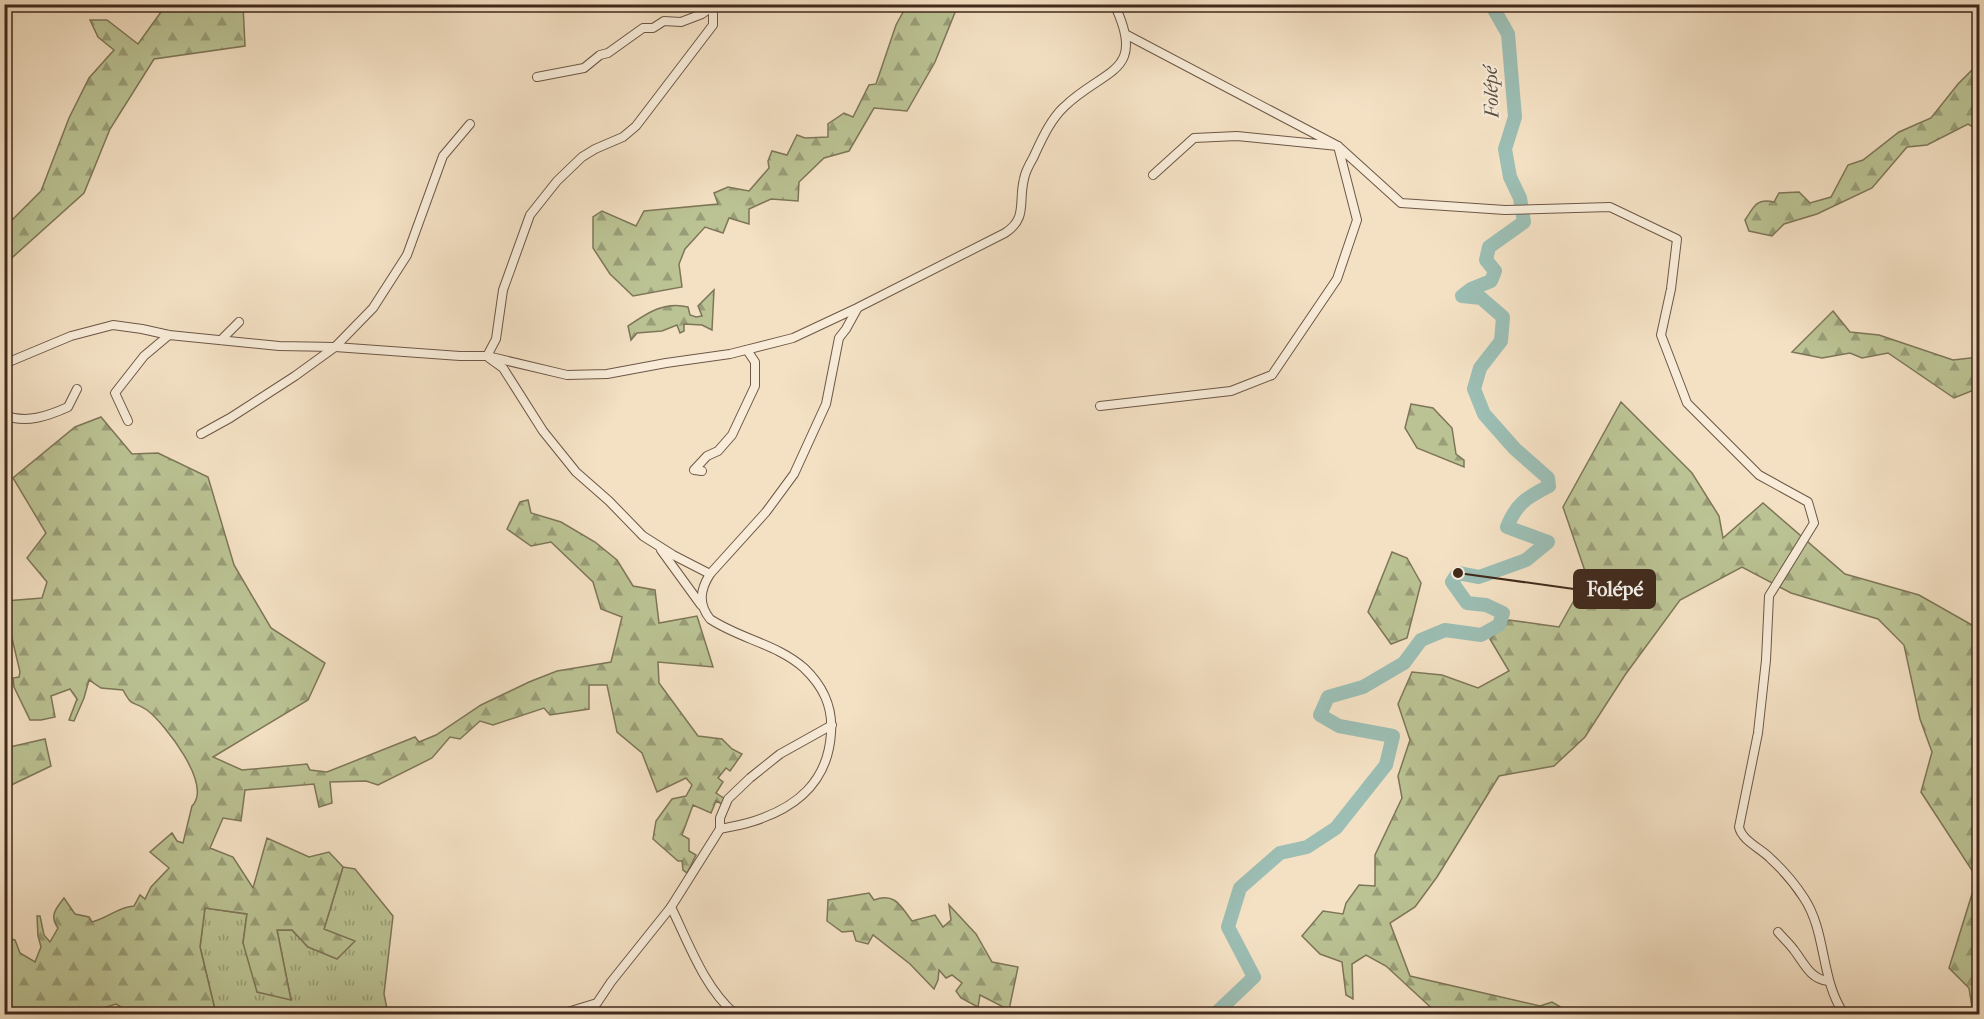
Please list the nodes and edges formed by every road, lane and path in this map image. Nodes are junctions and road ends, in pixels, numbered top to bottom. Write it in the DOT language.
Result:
graph roads {
  1 [pos="1114,4"];
  2 [pos="716,5"];
  3 [pos="1127,34"];
  4 [pos="537,77"];
  5 [pos="470,124"];
  6 [pos="1338,146"];
  7 [pos="1153,175"];
  8 [pos="857,308"];
  9 [pos="239,322"];
  10 [pos="169,335"];
  11 [pos="221,340"];
  12 [pos="335,346"];
  13 [pos="747,350"];
  14 [pos="487,356"];
  15 [pos="4,364"];
  16 [pos="77,389"];
  17 [pos="1100,406"];
  18 [pos="4,414"];
  19 [pos="128,421"];
  20 [pos="201,434"];
  21 [pos="702,471"];
  22 [pos="659,547"];
  23 [pos="710,574"];
  24 [pos="703,608"];
  25 [pos="832,725"];
  26 [pos="720,829"];
  27 [pos="671,907"];
  28 [pos="1778,932"];
  29 [pos="1828,981"];
  30 [pos="561,1014"];
  31 [pos="735,1014"];
  32 [pos="1844,1014"];
  1 -- 3 [label="street"];
  2 -- 4 [label="street"];
  2 -- 14 [label="street"];
  3 -- 6 [label="street"];
  3 -- 8 [label="street"];
  5 -- 12 [label="street"];
  6 -- 7 [label="street"];
  6 -- 17 [label="street"];
  6 -- 29 [label="street"];
  8 -- 13 [label="street"];
  8 -- 23 [label="street"];
  9 -- 11 [label="street"];
  10 -- 11 [label="street"];
  10 -- 15 [label="street"];
  10 -- 19 [label="street"];
  11 -- 12 [label="street"];
  12 -- 14 [label="street"];
  12 -- 20 [label="street"];
  13 -- 14 [label="street"];
  13 -- 21 [label="street"];
  14 -- 22 [label="street"];
  16 -- 18 [label="street"];
  22 -- 23 [label="street"];
  22 -- 24 [label="street"];
  23 -- 24 [label="street"];
  24 -- 25 [label="street"];
  25 -- 26 [label="street"];
  25 -- 26 [label="street"];
  26 -- 27 [label="street"];
  27 -- 30 [label="street"];
  27 -- 31 [label="street"];
  28 -- 29 [label="street"];
  29 -- 32 [label="street"];
}
